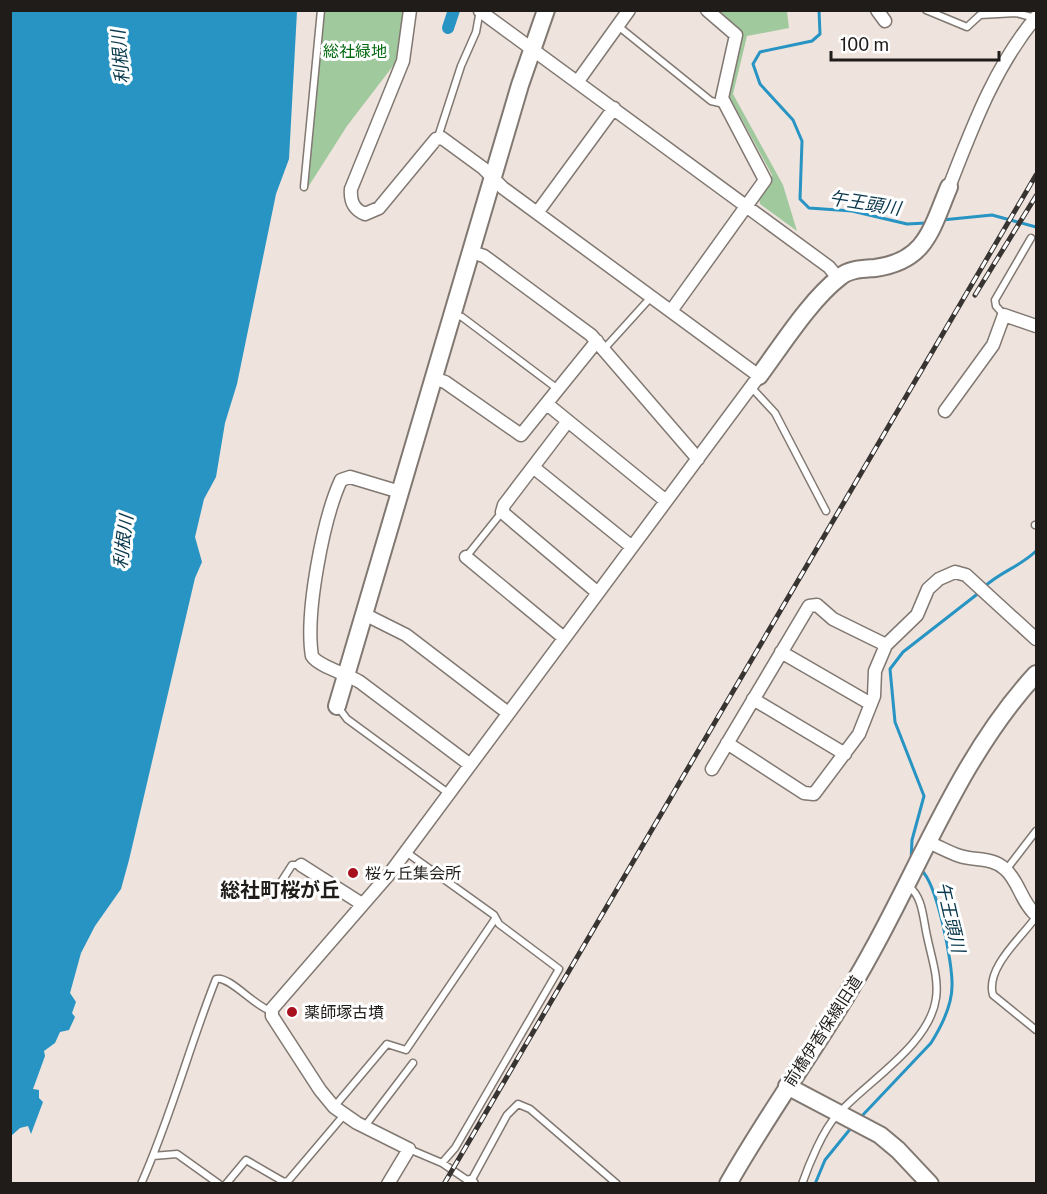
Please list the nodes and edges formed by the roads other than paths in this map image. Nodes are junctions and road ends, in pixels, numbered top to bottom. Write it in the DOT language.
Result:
graph roads {
  1 [pos="321,10"];
  2 [pos="410,10"];
  3 [pos="546,10"];
  4 [pos="629,10"];
  5 [pos="707,10"];
  6 [pos="877,10"];
  7 [pos="926,10"];
  8 [pos="480,11"];
  9 [pos="1036,18"];
  10 [pos="885,21"];
  11 [pos="617,26"];
  12 [pos="531,47"];
  13 [pos="578,81"];
  14 [pos="724,104"];
  15 [pos="614,108"];
  16 [pos="438,137"];
  17 [pos="492,178"];
  18 [pos="304,187"];
  19 [pos="949,187"];
  20 [pos="748,207"];
  21 [pos="537,213"];
  22 [pos="1031,238"];
  23 [pos="471,252"];
  24 [pos="838,278"];
  25 [pos="652,296"];
  26 [pos="671,311"];
  27 [pos="452,315"];
  28 [pos="1004,315"];
  29 [pos="1036,326"];
  30 [pos="601,345"];
  31 [pos="434,378"];
  32 [pos="755,381"];
  33 [pos="559,390"];
  34 [pos="547,404"];
  35 [pos="945,411"];
  36 [pos="568,421"];
  37 [pos="698,459"];
  38 [pos="533,467"];
  39 [pos="400,492"];
  40 [pos="666,501"];
  41 [pos="826,511"];
  42 [pos="502,512"];
  43 [pos="632,547"];
  44 [pos="466,558"];
  45 [pos="598,593"];
  46 [pos="364,614"];
  47 [pos="564,638"];
  48 [pos="1036,639"];
  49 [pos="886,645"];
  50 [pos="780,652"];
  51 [pos="347,674"];
  52 [pos="1032,682"];
  53 [pos="753,699"];
  54 [pos="871,704"];
  55 [pos="337,706"];
  56 [pos="508,713"];
  57 [pos="727,743"];
  58 [pos="845,754"];
  59 [pos="470,764"];
  60 [pos="712,769"];
  61 [pos="448,793"];
  62 [pos="1036,831"];
  63 [pos="930,843"];
  64 [pos="405,852"];
  65 [pos="301,865"];
  66 [pos="1006,870"];
  67 [pos="913,875"];
  68 [pos="272,896"];
  69 [pos="362,904"];
  70 [pos="1036,916"];
  71 [pos="495,919"];
  72 [pos="271,1011"];
  73 [pos="1036,1030"];
  74 [pos="413,1063"];
  75 [pos="787,1086"];
  76 [pos="339,1111"];
  77 [pos="841,1114"];
  78 [pos="364,1127"];
  79 [pos="409,1149"];
  80 [pos="153,1156"];
  81 [pos="442,1163"];
  82 [pos="470,1183"];
  83 [pos="141,1184"];
  84 [pos="219,1184"];
  85 [pos="226,1184"];
  86 [pos="388,1184"];
  87 [pos="617,1184"];
  88 [pos="728,1184"];
  89 [pos="802,1184"];
  90 [pos="930,1184"];
  1 -- 18 [label="lane"];
  2 -- 16 [label="street"];
  3 -- 12 [label="street"];
  4 -- 11 [label="street"];
  5 -- 14 [label="street"];
  6 -- 10 [label="street"];
  7 -- 9 [label="lane"];
  8 -- 12 [label="street"];
  8 -- 16 [label="lane"];
  9 -- 19 [label="street"];
  11 -- 13 [label="street"];
  11 -- 14 [label="lane"];
  12 -- 13 [label="street"];
  12 -- 17 [label="street"];
  13 -- 15 [label="street"];
  14 -- 20 [label="street"];
  15 -- 20 [label="street"];
  15 -- 21 [label="street"];
  16 -- 17 [label="street"];
  17 -- 21 [label="street"];
  17 -- 23 [label="street"];
  19 -- 24 [label="street"];
  20 -- 24 [label="street"];
  20 -- 26 [label="street"];
  21 -- 25 [label="street"];
  22 -- 28 [label="lane"];
  23 -- 27 [label="street"];
  23 -- 30 [label="street"];
  24 -- 32 [label="street"];
  25 -- 26 [label="street"];
  25 -- 30 [label="lane"];
  26 -- 32 [label="street"];
  27 -- 31 [label="street"];
  27 -- 33 [label="lane"];
  28 -- 29 [label="street"];
  28 -- 35 [label="street"];
  30 -- 33 [label="street"];
  30 -- 37 [label="street"];
  31 -- 34 [label="street"];
  31 -- 39 [label="street"];
  32 -- 37 [label="street"];
  32 -- 41 [label="lane"];
  33 -- 34 [label="street"];
  34 -- 36 [label="street"];
  36 -- 38 [label="street"];
  36 -- 40 [label="street"];
  37 -- 40 [label="street"];
  38 -- 42 [label="street"];
  38 -- 43 [label="street"];
  39 -- 46 [label="street"];
  39 -- 51 [label="street"];
  40 -- 43 [label="street"];
  42 -- 44 [label="lane"];
  42 -- 45 [label="street"];
  43 -- 45 [label="street"];
  44 -- 47 [label="street"];
  45 -- 47 [label="street"];
  46 -- 51 [label="street"];
  46 -- 56 [label="street"];
  47 -- 56 [label="street"];
  48 -- 49 [label="street"];
  49 -- 50 [label="street"];
  49 -- 54 [label="street"];
  50 -- 53 [label="street"];
  50 -- 54 [label="street"];
  51 -- 55 [label="street"];
  51 -- 59 [label="street"];
  52 -- 63 [label="street, 前橋伊香保線旧道"];
  53 -- 57 [label="street"];
  53 -- 58 [label="street"];
  54 -- 58 [label="street"];
  55 -- 61 [label="lane"];
  56 -- 59 [label="street"];
  57 -- 58 [label="street"];
  57 -- 60 [label="street"];
  59 -- 61 [label="street"];
  61 -- 64 [label="street"];
  62 -- 66 [label="lane"];
  63 -- 66 [label="street"];
  63 -- 67 [label="street, 前橋伊香保線旧道"];
  64 -- 69 [label="street"];
  64 -- 71 [label="lane"];
  65 -- 68 [label="lane"];
  65 -- 69 [label="street"];
  66 -- 70 [label="street"];
  67 -- 75 [label="street, 前橋伊香保線旧道"];
  67 -- 77 [label="lane"];
  69 -- 72 [label="street"];
  70 -- 73 [label="lane"];
  71 -- 76 [label="lane"];
  71 -- 81 [label="lane"];
  72 -- 76 [label="street"];
  72 -- 80 [label="lane"];
  74 -- 78 [label="lane"];
  75 -- 77 [label="street"];
  75 -- 88 [label="street, 前橋伊香保線旧道"];
  76 -- 78 [label="street"];
  76 -- 85 [label="lane"];
  77 -- 89 [label="lane"];
  77 -- 90 [label="street"];
  78 -- 79 [label="street"];
  79 -- 81 [label="lane"];
  79 -- 86 [label="street"];
  80 -- 83 [label="lane"];
  80 -- 84 [label="lane"];
  81 -- 82 [label="lane"];
  82 -- 87 [label="lane"];
}
